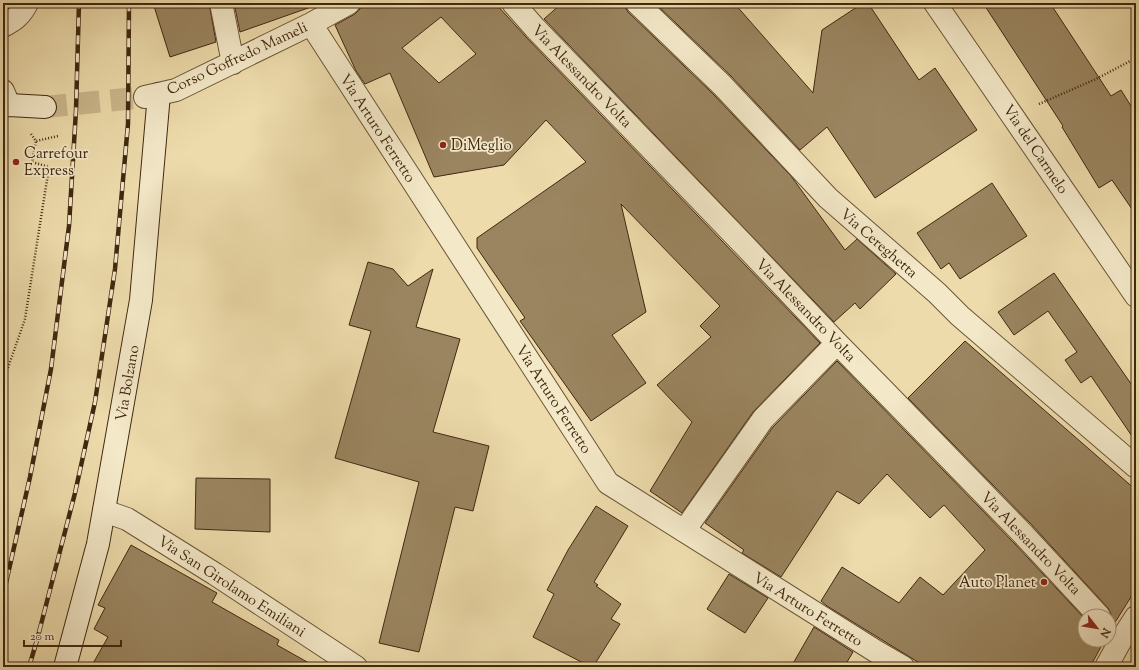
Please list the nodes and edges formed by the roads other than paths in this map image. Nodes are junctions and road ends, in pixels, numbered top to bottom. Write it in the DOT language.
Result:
graph roads {
  1 [pos="26,3"];
  2 [pos="221,3"];
  3 [pos="349,3"];
  4 [pos="513,3"];
  5 [pos="637,3"];
  6 [pos="935,3"];
  7 [pos="311,24"];
  8 [pos="3,26"];
  9 [pos="233,63"];
  10 [pos="152,95"];
  11 [pos="5,101"];
  12 [pos="46,107"];
  13 [pos="1136,296"];
  14 [pos="837,343"];
  15 [pos="1136,467"];
  16 [pos="104,512"];
  17 [pos="684,531"];
  18 [pos="1091,608"];
  19 [pos="1136,617"];
  20 [pos="1117,631"];
  21 [pos="1111,648"];
  22 [pos="65,667"];
  23 [pos="356,667"];
  24 [pos="903,667"];
  25 [pos="1106,667"];
  1 -- 8 [label="street"];
  2 -- 9 [label="street"];
  3 -- 7 [label="street, Corso Goffredo Mameli"];
  4 -- 14 [label="street, Via Alessandro Volta"];
  5 -- 15 [label="street, Via Cereghetta"];
  6 -- 13 [label="street, Via del Carmelo"];
  7 -- 9 [label="street, Corso Goffredo Mameli"];
  7 -- 17 [label="street, Via Arturo Ferretto"];
  9 -- 10 [label="street, Corso Goffredo Mameli"];
  10 -- 16 [label="street, Via Bolzano"];
  11 -- 12 [label="street"];
  14 -- 17 [label="street"];
  14 -- 18 [label="street, Via Alessandro Volta"];
  16 -- 22 [label="street, Via Bolzano"];
  16 -- 23 [label="street, Via San Girolamo Emiliani"];
  17 -- 24 [label="street, Via Arturo Ferretto"];
  19 -- 20 [label="street"];
  21 -- 25 [label="street"];
}
